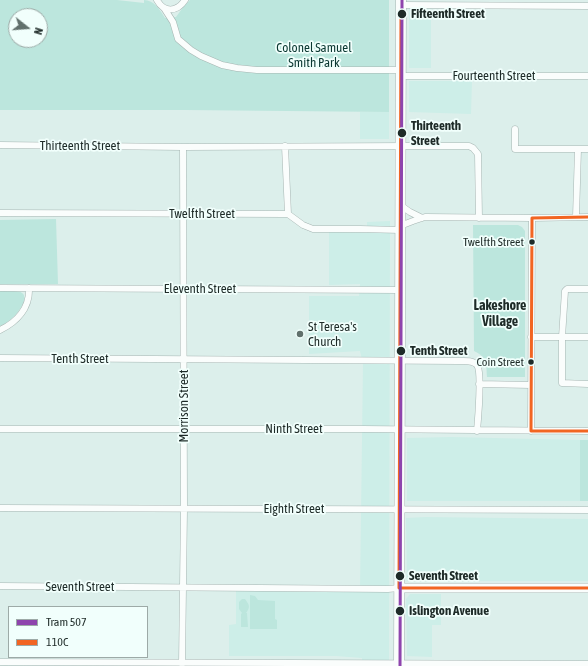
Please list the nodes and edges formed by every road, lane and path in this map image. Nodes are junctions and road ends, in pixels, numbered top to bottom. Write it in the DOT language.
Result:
graph roads {
  1 [pos="157,0"];
  2 [pos="185,0"];
  3 [pos="401,2"];
  4 [pos="588,6"];
  5 [pos="164,8"];
  6 [pos="178,8"];
  7 [pos="173,22"];
  8 [pos="401,73"];
  9 [pos="588,76"];
  10 [pos="515,128"];
  11 [pos="0,145"];
  12 [pos="285,146"];
  13 [pos="400,146"];
  14 [pos="183,147"];
  15 [pos="578,149"];
  16 [pos="588,149"];
  17 [pos="400,204"];
  18 [pos="0,213"];
  19 [pos="184,214"];
  20 [pos="288,214"];
  21 [pos="576,217"];
  22 [pos="588,217"];
  23 [pos="422,218"];
  24 [pos="479,218"];
  25 [pos="532,218"];
  26 [pos="400,228"];
  27 [pos="0,288"];
  28 [pos="29,288"];
  29 [pos="184,289"];
  30 [pos="400,290"];
  31 [pos="588,290"];
  32 [pos="0,330"];
  33 [pos="531,337"];
  34 [pos="562,337"];
  35 [pos="588,337"];
  36 [pos="0,358"];
  37 [pos="184,359"];
  38 [pos="400,361"];
  39 [pos="479,384"];
  40 [pos="588,384"];
  41 [pos="531,385"];
  42 [pos="0,429"];
  43 [pos="184,430"];
  44 [pos="400,430"];
  45 [pos="477,431"];
  46 [pos="530,431"];
  47 [pos="588,431"];
  48 [pos="0,508"];
  49 [pos="184,509"];
  50 [pos="400,510"];
  51 [pos="588,510"];
  52 [pos="0,586"];
  53 [pos="184,587"];
  54 [pos="399,588"];
  55 [pos="588,588"];
  56 [pos="0,662"];
  57 [pos="182,664"];
  58 [pos="588,664"];
  59 [pos="399,665"];
  1 -- 5 [label="street, Fourteenth Street"];
  2 -- 6 [label="street"];
  3 -- 4 [label="street"];
  3 -- 8 [label="main road"];
  5 -- 6 [label="street"];
  5 -- 7 [label="street, Fourteenth Street"];
  6 -- 7 [label="street"];
  7 -- 8 [label="street, Fourteenth Street"];
  8 -- 9 [label="street, Fourteenth Street"];
  8 -- 13 [label="main road"];
  10 -- 15 [label="street"];
  11 -- 14 [label="street, Thirteenth Street"];
  12 -- 13 [label="street, Thirteenth Street"];
  12 -- 14 [label="street, Thirteenth Street"];
  12 -- 20 [label="street"];
  13 -- 17 [label="main road"];
  13 -- 24 [label="street, Thirteenth Street"];
  14 -- 19 [label="street, Morrison Street"];
  15 -- 16 [label="street"];
  15 -- 21 [label="street"];
  17 -- 23 [label="street"];
  17 -- 26 [label="main road"];
  18 -- 19 [label="street, Twelfth Street"];
  19 -- 20 [label="street, Twelfth Street"];
  19 -- 29 [label="street, Morrison Street"];
  20 -- 26 [label="street"];
  21 -- 22 [label="street"];
  21 -- 25 [label="street"];
  23 -- 24 [label="street"];
  23 -- 26 [label="street"];
  24 -- 25 [label="street"];
  25 -- 33 [label="street"];
  26 -- 30 [label="main road"];
  27 -- 28 [label="street, Eleventh Street"];
  28 -- 29 [label="street, Eleventh Street"];
  28 -- 32 [label="street"];
  29 -- 30 [label="street, Eleventh Street"];
  29 -- 37 [label="street, Morrison Street"];
  30 -- 38 [label="main road"];
  31 -- 34 [label="street"];
  33 -- 34 [label="street"];
  33 -- 41 [label="street"];
  34 -- 35 [label="street"];
  34 -- 40 [label="street"];
  36 -- 37 [label="street, Tenth Street"];
  37 -- 38 [label="street, Tenth Street"];
  37 -- 43 [label="street, Morrison Street"];
  38 -- 39 [label="street, Tenth Street"];
  38 -- 44 [label="main road"];
  39 -- 41 [label="street"];
  39 -- 45 [label="street, Tenth Street"];
  41 -- 46 [label="street"];
  42 -- 43 [label="street, Ninth Street"];
  43 -- 44 [label="street, Ninth Street"];
  43 -- 49 [label="street, Morrison Street"];
  44 -- 45 [label="street, Ninth Street"];
  44 -- 50 [label="main road"];
  45 -- 46 [label="street, Ninth Street"];
  46 -- 47 [label="street, Ninth Street"];
  48 -- 49 [label="street, Eighth Street"];
  49 -- 50 [label="street, Eighth Street"];
  49 -- 53 [label="street, Morrison Street"];
  50 -- 51 [label="street, Eighth Street"];
  50 -- 54 [label="main road"];
  52 -- 53 [label="street, Seventh Street"];
  53 -- 54 [label="street, Seventh Street"];
  53 -- 57 [label="street, Morrison Street"];
  54 -- 55 [label="main road"];
  54 -- 59 [label="main road"];
  56 -- 57 [label="street"];
  57 -- 59 [label="street"];
  58 -- 59 [label="street"];
}
